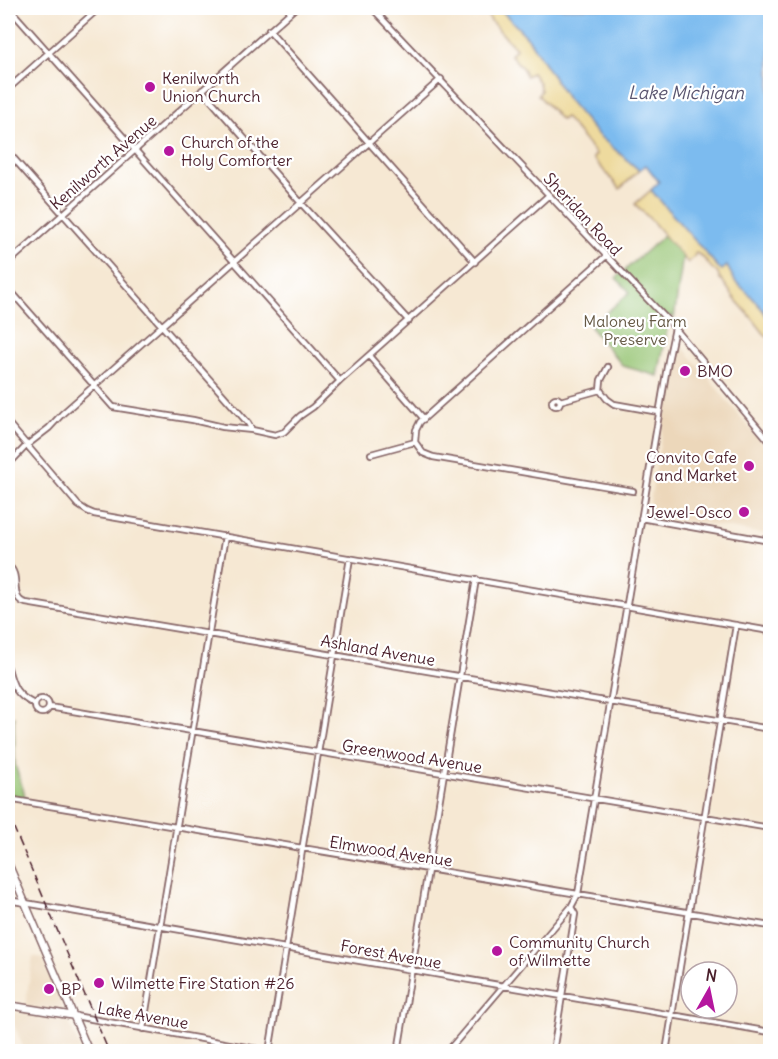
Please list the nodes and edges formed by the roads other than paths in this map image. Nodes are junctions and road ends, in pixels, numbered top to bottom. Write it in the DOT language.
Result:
graph roads {
  1 [pos="9,8"];
  2 [pos="99,8"];
  3 [pos="295,8"];
  4 [pos="372,8"];
  5 [pos="269,30"];
  6 [pos="49,53"];
  7 [pos="441,79"];
  8 [pos="8,89"];
  9 [pos="202,90"];
  10 [pos="369,143"];
  11 [pos="135,149"];
  12 [pos="8,152"];
  13 [pos="549,195"];
  14 [pos="301,203"];
  15 [pos="62,213"];
  16 [pos="606,256"];
  17 [pos="8,262"];
  18 [pos="235,262"];
  19 [pos="475,262"];
  20 [pos="8,288"];
  21 [pos="408,321"];
  22 [pos="161,327"];
  23 [pos="675,328"];
  24 [pos="369,356"];
  25 [pos="608,368"];
  26 [pos="340,381"];
  27 [pos="95,386"];
  28 [pos="600,390"];
  29 [pos="560,401"];
  30 [pos="659,412"];
  31 [pos="424,418"];
  32 [pos="8,423"];
  33 [pos="252,430"];
  34 [pos="415,442"];
  35 [pos="771,442"];
  36 [pos="27,445"];
  37 [pos="370,454"];
  38 [pos="8,465"];
  39 [pos="633,491"];
  40 [pos="642,518"];
  41 [pos="225,536"];
  42 [pos="771,541"];
  43 [pos="350,558"];
  44 [pos="8,566"];
  45 [pos="476,579"];
  46 [pos="627,605"];
  47 [pos="736,625"];
  48 [pos="771,631"];
  49 [pos="209,634"];
  50 [pos="334,655"];
  51 [pos="8,668"];
  52 [pos="460,676"];
  53 [pos="611,702"];
  54 [pos="34,704"];
  55 [pos="49,707"];
  56 [pos="720,720"];
  57 [pos="771,729"];
  58 [pos="192,731"];
  59 [pos="318,752"];
  60 [pos="444,773"];
  61 [pos="594,798"];
  62 [pos="8,799"];
  63 [pos="704,817"];
  64 [pos="176,827"];
  65 [pos="771,828"];
  66 [pos="303,848"];
  67 [pos="8,863"];
  68 [pos="428,869"];
  69 [pos="578,894"];
  70 [pos="8,900"];
  71 [pos="24,903"];
  72 [pos="571,907"];
  73 [pos="688,913"];
  74 [pos="771,926"];
  75 [pos="161,927"];
  76 [pos="286,948"];
  77 [pos="411,970"];
  78 [pos="502,986"];
  79 [pos="562,996"];
  80 [pos="8,1005"];
  81 [pos="672,1015"];
  82 [pos="75,1016"];
  83 [pos="143,1029"];
  84 [pos="771,1032"];
  85 [pos="269,1051"];
  86 [pos="89,1052"];
  87 [pos="274,1052"];
  88 [pos="398,1052"];
  89 [pos="447,1052"];
  90 [pos="553,1052"];
  91 [pos="666,1052"];
  1 -- 6 [label="street"];
  2 -- 6 [label="street"];
  3 -- 5 [label="street, Kenilworth Avenue"];
  4 -- 7 [label="street, Sheridan Road"];
  5 -- 9 [label="street, Kenilworth Avenue"];
  5 -- 10 [label="street"];
  6 -- 8 [label="street"];
  6 -- 11 [label="street"];
  7 -- 10 [label="street"];
  7 -- 13 [label="street, Sheridan Road"];
  9 -- 11 [label="street, Kenilworth Avenue"];
  9 -- 14 [label="street"];
  10 -- 14 [label="street"];
  10 -- 19 [label="street"];
  11 -- 15 [label="street, Kenilworth Avenue"];
  11 -- 18 [label="street"];
  12 -- 15 [label="street"];
  13 -- 16 [label="street, Sheridan Road"];
  13 -- 19 [label="street"];
  14 -- 18 [label="street"];
  14 -- 21 [label="street"];
  15 -- 17 [label="street, Kenilworth Avenue"];
  15 -- 22 [label="street"];
  16 -- 23 [label="street, Sheridan Road"];
  16 -- 31 [label="street"];
  18 -- 22 [label="street"];
  18 -- 26 [label="street"];
  19 -- 21 [label="street"];
  20 -- 27 [label="street"];
  21 -- 24 [label="street"];
  22 -- 27 [label="street"];
  22 -- 33 [label="street"];
  23 -- 30 [label="street"];
  23 -- 35 [label="street, Sheridan Road"];
  24 -- 26 [label="street"];
  24 -- 31 [label="street"];
  25 -- 28 [label="street"];
  26 -- 33 [label="street"];
  27 -- 33 [label="street"];
  27 -- 36 [label="street"];
  28 -- 29 [label="street"];
  28 -- 30 [label="street"];
  30 -- 40 [label="street"];
  31 -- 34 [label="street"];
  32 -- 36 [label="street"];
  34 -- 37 [label="street"];
  34 -- 39 [label="street"];
  36 -- 38 [label="street"];
  36 -- 41 [label="street"];
  40 -- 42 [label="street"];
  40 -- 46 [label="street"];
  41 -- 43 [label="street"];
  41 -- 49 [label="street"];
  43 -- 45 [label="street"];
  43 -- 50 [label="street"];
  44 -- 49 [label="street, Ashland Avenue"];
  45 -- 46 [label="street"];
  45 -- 52 [label="street"];
  46 -- 47 [label="street"];
  46 -- 53 [label="street"];
  47 -- 48 [label="street"];
  47 -- 56 [label="street"];
  49 -- 50 [label="street, Ashland Avenue"];
  49 -- 58 [label="street"];
  50 -- 52 [label="street, Ashland Avenue"];
  50 -- 59 [label="street"];
  51 -- 54 [label="street"];
  52 -- 53 [label="street, Ashland Avenue"];
  52 -- 60 [label="street"];
  53 -- 56 [label="street, Ashland Avenue"];
  53 -- 61 [label="street"];
  54 -- 55 [label="street, Greenwood Avenue"];
  54 -- 55 [label="street, Greenwood Avenue"];
  55 -- 58 [label="street, Greenwood Avenue"];
  56 -- 57 [label="street, Ashland Avenue"];
  56 -- 63 [label="street"];
  58 -- 59 [label="street, Greenwood Avenue"];
  58 -- 64 [label="street"];
  59 -- 60 [label="street, Greenwood Avenue"];
  59 -- 66 [label="street"];
  60 -- 61 [label="street, Greenwood Avenue"];
  60 -- 68 [label="street"];
  61 -- 63 [label="street, Greenwood Avenue"];
  61 -- 69 [label="street"];
  62 -- 64 [label="street, Elmwood Avenue"];
  63 -- 65 [label="street, Greenwood Avenue"];
  63 -- 73 [label="street"];
  64 -- 66 [label="street, Elmwood Avenue"];
  64 -- 75 [label="street"];
  66 -- 68 [label="street, Elmwood Avenue"];
  66 -- 76 [label="street"];
  67 -- 71 [label="main road"];
  68 -- 69 [label="street, Elmwood Avenue"];
  68 -- 77 [label="street"];
  69 -- 72 [label="street"];
  69 -- 73 [label="street, Elmwood Avenue"];
  70 -- 71 [label="street, Forest Avenue"];
  71 -- 75 [label="street, Forest Avenue"];
  71 -- 82 [label="main road"];
  72 -- 78 [label="street"];
  72 -- 79 [label="street"];
  73 -- 74 [label="street, Elmwood Avenue"];
  73 -- 81 [label="street"];
  75 -- 76 [label="street, Forest Avenue"];
  75 -- 83 [label="street"];
  76 -- 77 [label="street, Forest Avenue"];
  76 -- 85 [label="street"];
  77 -- 78 [label="street, Forest Avenue"];
  77 -- 88 [label="street"];
  78 -- 79 [label="street, Forest Avenue"];
  78 -- 89 [label="street"];
  79 -- 81 [label="street, Forest Avenue"];
  79 -- 90 [label="street"];
  80 -- 82 [label="main road, Lake Avenue"];
  81 -- 84 [label="street, Forest Avenue"];
  81 -- 91 [label="street"];
  82 -- 83 [label="street, Lake Avenue"];
  82 -- 86 [label="main road"];
  83 -- 85 [label="street, Lake Avenue"];
  85 -- 87 [label="street, Lake Avenue"];
}
